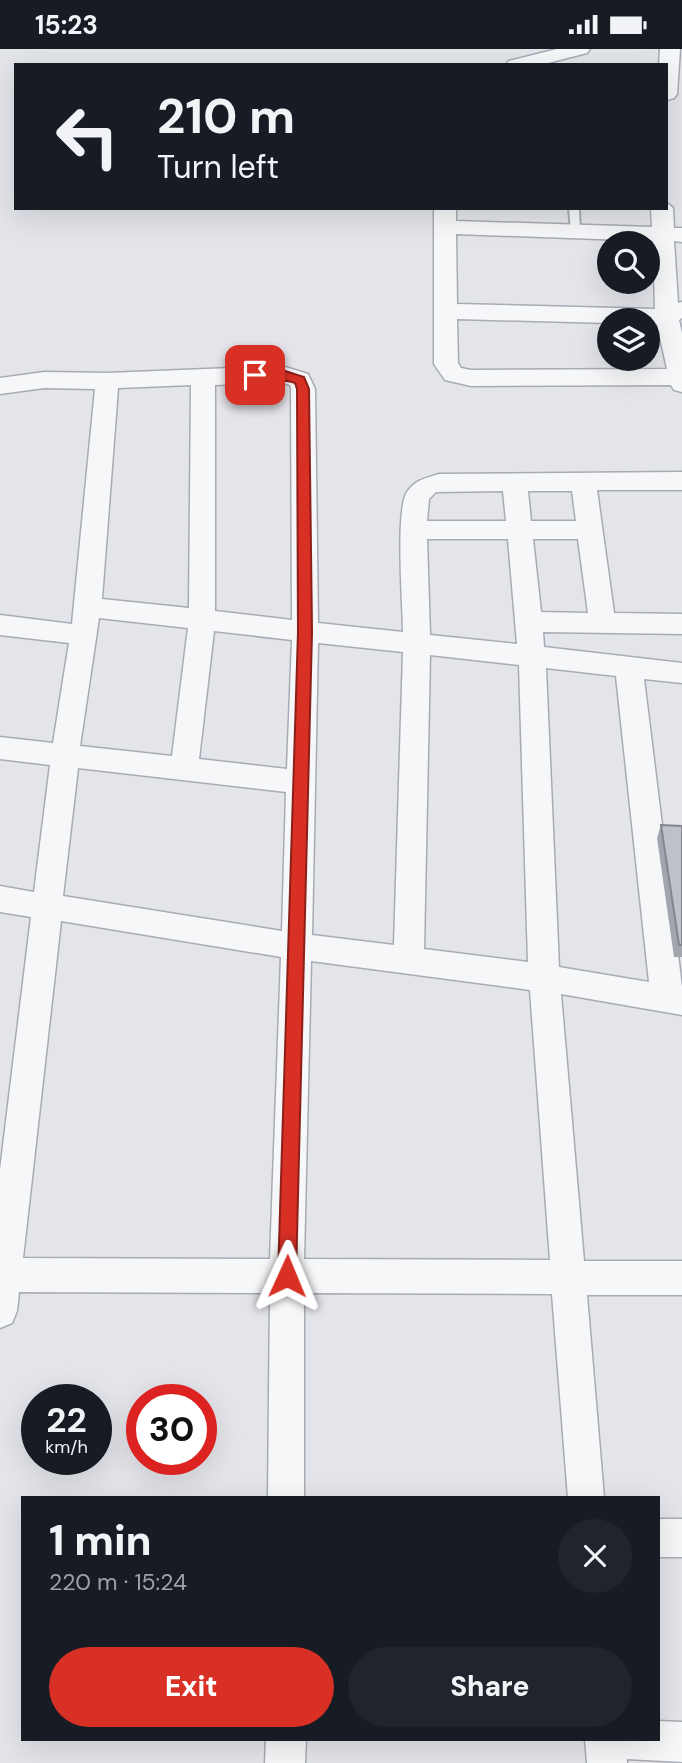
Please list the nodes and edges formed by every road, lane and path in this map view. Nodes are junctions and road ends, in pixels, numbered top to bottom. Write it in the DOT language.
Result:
graph roads {
  1 [pos="506,49"];
  2 [pos="670,49"];
  3 [pos="570,56"];
  4 [pos="517,63"];
  5 [pos="524,63"];
  6 [pos="668,79"];
  7 [pos="574,210"];
  8 [pos="663,210"];
  9 [pos="445,218"];
  10 [pos="576,231"];
  11 [pos="672,234"];
  12 [pos="445,311"];
  13 [pos="675,313"];
  14 [pos="203,378"];
  15 [pos="681,380"];
  16 [pos="107,381"];
  17 [pos="0,386"];
  18 [pos="583,481"];
  19 [pos="682,481"];
  20 [pos="515,483"];
  21 [pos="414,530"];
  22 [pos="520,530"];
  23 [pos="589,530"];
  24 [pos="85,621"];
  25 [pos="202,621"];
  26 [pos="529,622"];
  27 [pos="602,623"];
  28 [pos="682,624"];
  29 [pos="0,625"];
  30 [pos="305,632"];
  31 [pos="417,645"];
  32 [pos="532,657"];
  33 [pos="629,668"];
  34 [pos="682,673"];
  35 [pos="0,747"];
  36 [pos="65,756"];
  37 [pos="184,768"];
  38 [pos="301,782"];
  39 [pos="0,899"];
  40 [pos="48,907"];
  41 [pos="295,946"];
  42 [pos="409,959"];
  43 [pos="544,978"];
  44 [pos="674,1000"];
  45 [pos="2,1275"];
  46 [pos="287,1276"];
  47 [pos="682,1278"];
  48 [pos="568,1279"];
  49 [pos="0,1311"];
  50 [pos="286,1496"];
  51 [pos="586,1496"];
  52 [pos="660,1538"];
  53 [pos="682,1538"];
  54 [pos="286,1741"];
  55 [pos="605,1741"];
  56 [pos="660,1741"];
  57 [pos="682,1742"];
  58 [pos="285,1763"];
  59 [pos="607,1763"];
  1 -- 4 [label="street"];
  2 -- 6 [label="street"];
  3 -- 5 [label="street"];
  7 -- 10 [label="lane"];
  8 -- 11 [label="street"];
  9 -- 10 [label="street"];
  9 -- 12 [label="street"];
  10 -- 11 [label="street"];
  11 -- 13 [label="street"];
  12 -- 13 [label="street"];
  12 -- 15 [label="street"];
  13 -- 15 [label="street"];
  14 -- 16 [label="street"];
  14 -- 25 [label="street"];
  14 -- 30 [label="street"];
  16 -- 17 [label="street"];
  16 -- 24 [label="street"];
  18 -- 19 [label="street"];
  18 -- 20 [label="street"];
  18 -- 23 [label="street"];
  20 -- 21 [label="street"];
  20 -- 22 [label="street"];
  21 -- 22 [label="street"];
  21 -- 31 [label="street"];
  22 -- 23 [label="street"];
  22 -- 26 [label="street"];
  23 -- 27 [label="street"];
  24 -- 25 [label="street"];
  24 -- 29 [label="street"];
  24 -- 36 [label="street"];
  25 -- 30 [label="street"];
  25 -- 37 [label="street"];
  26 -- 27 [label="street"];
  26 -- 32 [label="street"];
  27 -- 28 [label="street"];
  30 -- 31 [label="street"];
  30 -- 38 [label="street"];
  31 -- 32 [label="street"];
  31 -- 42 [label="street"];
  32 -- 33 [label="street"];
  32 -- 43 [label="street"];
  33 -- 34 [label="street"];
  33 -- 44 [label="street"];
  35 -- 36 [label="street"];
  36 -- 37 [label="street"];
  36 -- 40 [label="street"];
  37 -- 38 [label="street"];
  38 -- 41 [label="street"];
  39 -- 40 [label="street"];
  40 -- 41 [label="street"];
  40 -- 45 [label="street"];
  41 -- 42 [label="street"];
  41 -- 46 [label="street"];
  42 -- 43 [label="street"];
  43 -- 44 [label="street"];
  43 -- 48 [label="street"];
  45 -- 46 [label="street"];
  45 -- 49 [label="street"];
  46 -- 48 [label="street"];
  46 -- 50 [label="street"];
  47 -- 48 [label="street"];
  48 -- 51 [label="street"];
  52 -- 53 [label="street"];
  54 -- 58 [label="street"];
  55 -- 59 [label="street"];
  56 -- 57 [label="street"];
}
